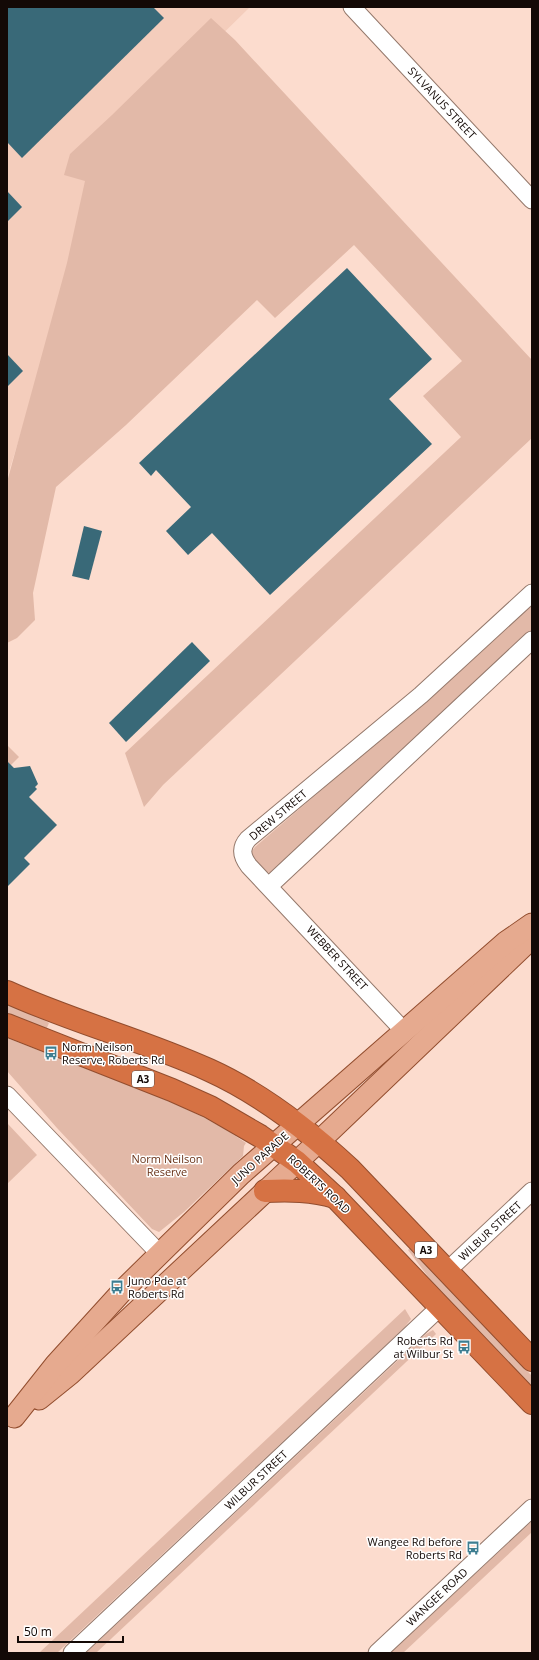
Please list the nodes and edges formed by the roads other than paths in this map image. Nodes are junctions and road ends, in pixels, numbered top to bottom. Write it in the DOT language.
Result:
graph roads {
  1 [pos="352,7"];
  2 [pos="532,200"];
  3 [pos="532,593"];
  4 [pos="532,640"];
  5 [pos="269,886"];
  6 [pos="532,924"];
  7 [pos="532,938"];
  8 [pos="7,992"];
  9 [pos="7,1025"];
  10 [pos="404,1031"];
  11 [pos="7,1095"];
  12 [pos="298,1124"];
  13 [pos="319,1141"];
  14 [pos="273,1145"];
  15 [pos="297,1162"];
  16 [pos="265,1191"];
  17 [pos="532,1191"];
  18 [pos="336,1198"];
  19 [pos="159,1253"];
  20 [pos="447,1271"];
  21 [pos="440,1307"];
  22 [pos="532,1360"];
  23 [pos="532,1403"];
  24 [pos="11,1421"];
  25 [pos="532,1508"];
  26 [pos="72,1653"];
  27 [pos="377,1653"];
  1 -- 2 [label="street, SYLVANUS STREET"];
  3 -- 5 [label="street, DREW STREET"];
  4 -- 5 [label="street"];
  5 -- 10 [label="street, WEBBER STREET"];
  6 -- 10 [label="main road, JUNO PARADE"];
  7 -- 13 [label="main road, JUNO PARADE"];
  8 -- 12 [label="highway, A3"];
  9 -- 14 [label="highway, ROBERTS ROAD / A3"];
  10 -- 12 [label="main road, JUNO PARADE"];
  11 -- 19 [label="street"];
  12 -- 13 [label="highway, A3"];
  12 -- 14 [label="main road, JUNO PARADE"];
  13 -- 15 [label="main road, JUNO PARADE"];
  13 -- 20 [label="highway, A3"];
  14 -- 15 [label="highway, ROBERTS ROAD / A3"];
  14 -- 19 [label="main road, JUNO PARADE"];
  15 -- 16 [label="main road, JUNO PARADE"];
  15 -- 18 [label="highway, ROBERTS ROAD / A3"];
  16 -- 18 [label="highway"];
  16 -- 24 [label="main road, JUNO PARADE"];
  17 -- 20 [label="street, WILBUR STREET"];
  18 -- 21 [label="highway, ROBERTS ROAD / A3"];
  19 -- 24 [label="main road, JUNO PARADE"];
  20 -- 22 [label="highway, A3"];
  21 -- 23 [label="highway, ROBERTS ROAD / A3"];
  21 -- 26 [label="street, WILBUR STREET"];
  25 -- 27 [label="street, WANGEE ROAD"];
}
